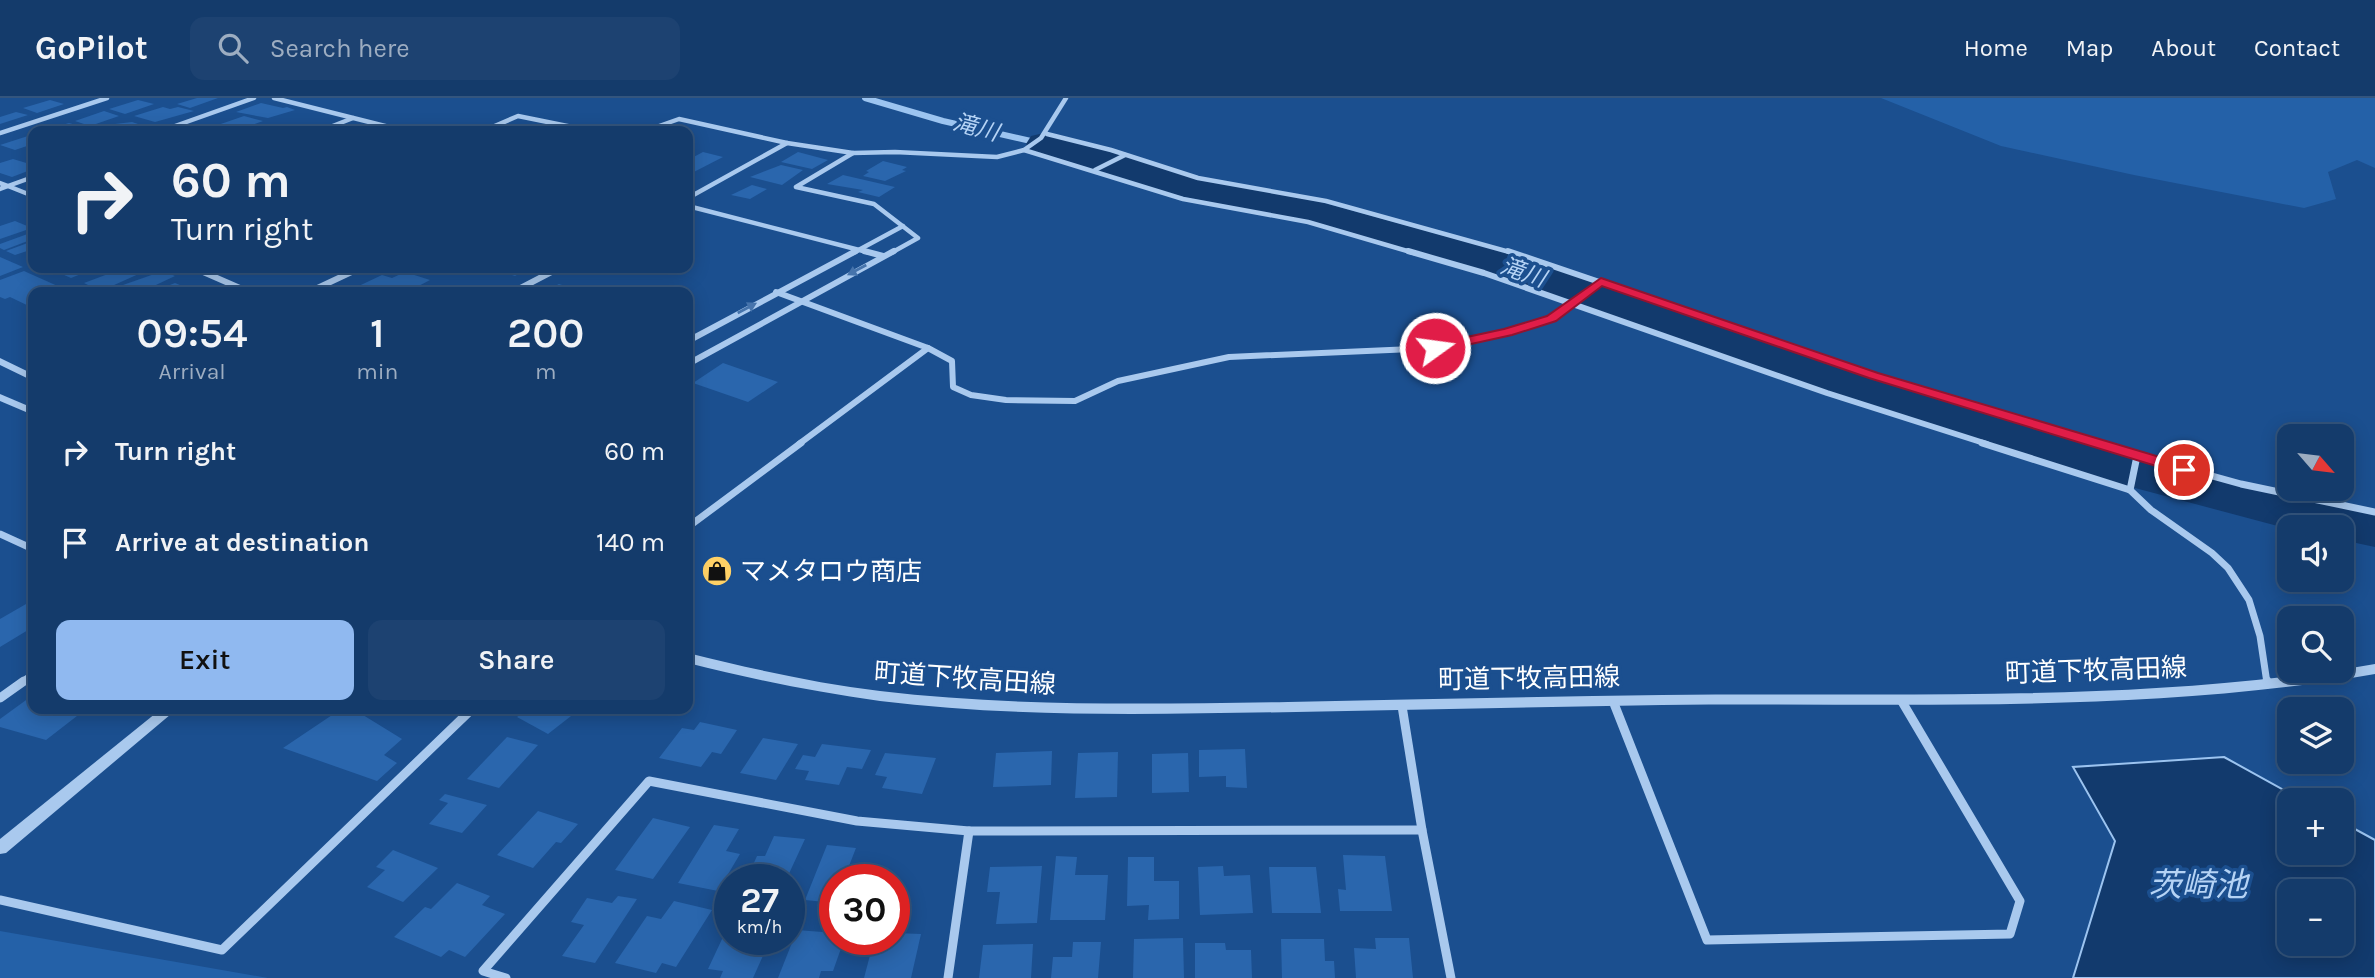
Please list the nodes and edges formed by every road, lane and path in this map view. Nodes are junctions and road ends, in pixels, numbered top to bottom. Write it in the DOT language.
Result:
graph roads {
  1 [pos="107,98"];
  2 [pos="254,98"];
  3 [pos="274,98"];
  4 [pos="1066,98"];
  5 [pos="354,118"];
  6 [pos="175,126"];
  7 [pos="333,126"];
  8 [pos="385,126"];
  9 [pos="495,126"];
  10 [pos="570,126"];
  11 [pos="656,126"];
  12 [pos="0,133"];
  13 [pos="1044,137"];
  14 [pos="787,143"];
  15 [pos="1024,150"];
  16 [pos="853,153"];
  17 [pos="1125,155"];
  18 [pos="1095,170"];
  19 [pos="28,179"];
  20 [pos="0,183"];
  21 [pos="8,186"];
  22 [pos="0,189"];
  23 [pos="28,195"];
  24 [pos="693,195"];
  25 [pos="693,207"];
  26 [pos="903,226"];
  27 [pos="859,250"];
  28 [pos="884,256"];
  29 [pos="205,273"];
  30 [pos="349,273"];
  31 [pos="549,273"];
  32 [pos="1601,282"];
  33 [pos="238,287"];
  34 [pos="320,287"];
  35 [pos="523,287"];
  36 [pos="776,292"];
  37 [pos="801,301"];
  38 [pos="1573,304"];
  39 [pos="693,338"];
  40 [pos="928,348"];
  41 [pos="0,361"];
  42 [pos="693,361"];
  43 [pos="28,375"];
  44 [pos="0,397"];
  45 [pos="28,410"];
  46 [pos="2137,456"];
  47 [pos="2130,490"];
  48 [pos="2375,512"];
  49 [pos="693,523"];
  50 [pos="0,534"];
  51 [pos="28,547"];
  52 [pos="693,660"];
  53 [pos="2375,669"];
  54 [pos="28,678"];
  55 [pos="2267,684"];
  56 [pos="0,698"];
  57 [pos="1901,700"];
  58 [pos="1613,701"];
  59 [pos="1402,706"];
  60 [pos="164,714"];
  61 [pos="467,714"];
  62 [pos="1422,830"];
  63 [pos="969,831"];
  64 [pos="0,848"];
  65 [pos="0,901"];
  66 [pos="506,978"];
  67 [pos="948,978"];
  68 [pos="1451,978"];
  1 -- 12 [label="street"];
  2 -- 6 [label="street"];
  3 -- 5 [label="street"];
  4 -- 13 [label="street"];
  5 -- 7 [label="street"];
  5 -- 8 [label="street"];
  9 -- 10 [label="street"];
  11 -- 14 [label="street"];
  13 -- 15 [label="street"];
  13 -- 17 [label="street"];
  14 -- 16 [label="street"];
  14 -- 24 [label="street"];
  15 -- 16 [label="street"];
  15 -- 18 [label="street"];
  16 -- 26 [label="street"];
  17 -- 18 [label="street"];
  17 -- 32 [label="street"];
  18 -- 38 [label="street"];
  19 -- 21 [label="street"];
  20 -- 21 [label="street"];
  21 -- 22 [label="street"];
  21 -- 23 [label="street"];
  25 -- 27 [label="street"];
  26 -- 27 [label="street"];
  26 -- 28 [label="street"];
  27 -- 28 [label="street"];
  27 -- 36 [label="street"];
  28 -- 37 [label="street, one-way"];
  29 -- 33 [label="street"];
  30 -- 34 [label="street"];
  31 -- 35 [label="street"];
  32 -- 38 [label="street"];
  32 -- 46 [label="street"];
  36 -- 37 [label="street"];
  39 -- 36 [label="street, one-way"];
  37 -- 40 [label="street"];
  37 -- 42 [label="street"];
  38 -- 40 [label="street"];
  38 -- 47 [label="street"];
  40 -- 49 [label="street"];
  41 -- 43 [label="street"];
  44 -- 45 [label="street"];
  46 -- 47 [label="street"];
  46 -- 48 [label="street"];
  47 -- 55 [label="street"];
  50 -- 51 [label="street"];
  52 -- 59 [label="street, 町道下牧高田線"];
  53 -- 55 [label="street, 町道下牧高田線"];
  54 -- 56 [label="street"];
  55 -- 57 [label="street, 町道下牧高田線"];
  57 -- 58 [label="street, 町道下牧高田線"];
  57 -- 58 [label="street"];
  58 -- 59 [label="street, 町道下牧高田線"];
  59 -- 62 [label="street"];
  60 -- 64 [label="street"];
  61 -- 65 [label="street"];
  62 -- 63 [label="street"];
  62 -- 68 [label="street"];
  63 -- 66 [label="street"];
  63 -- 67 [label="street"];
}
